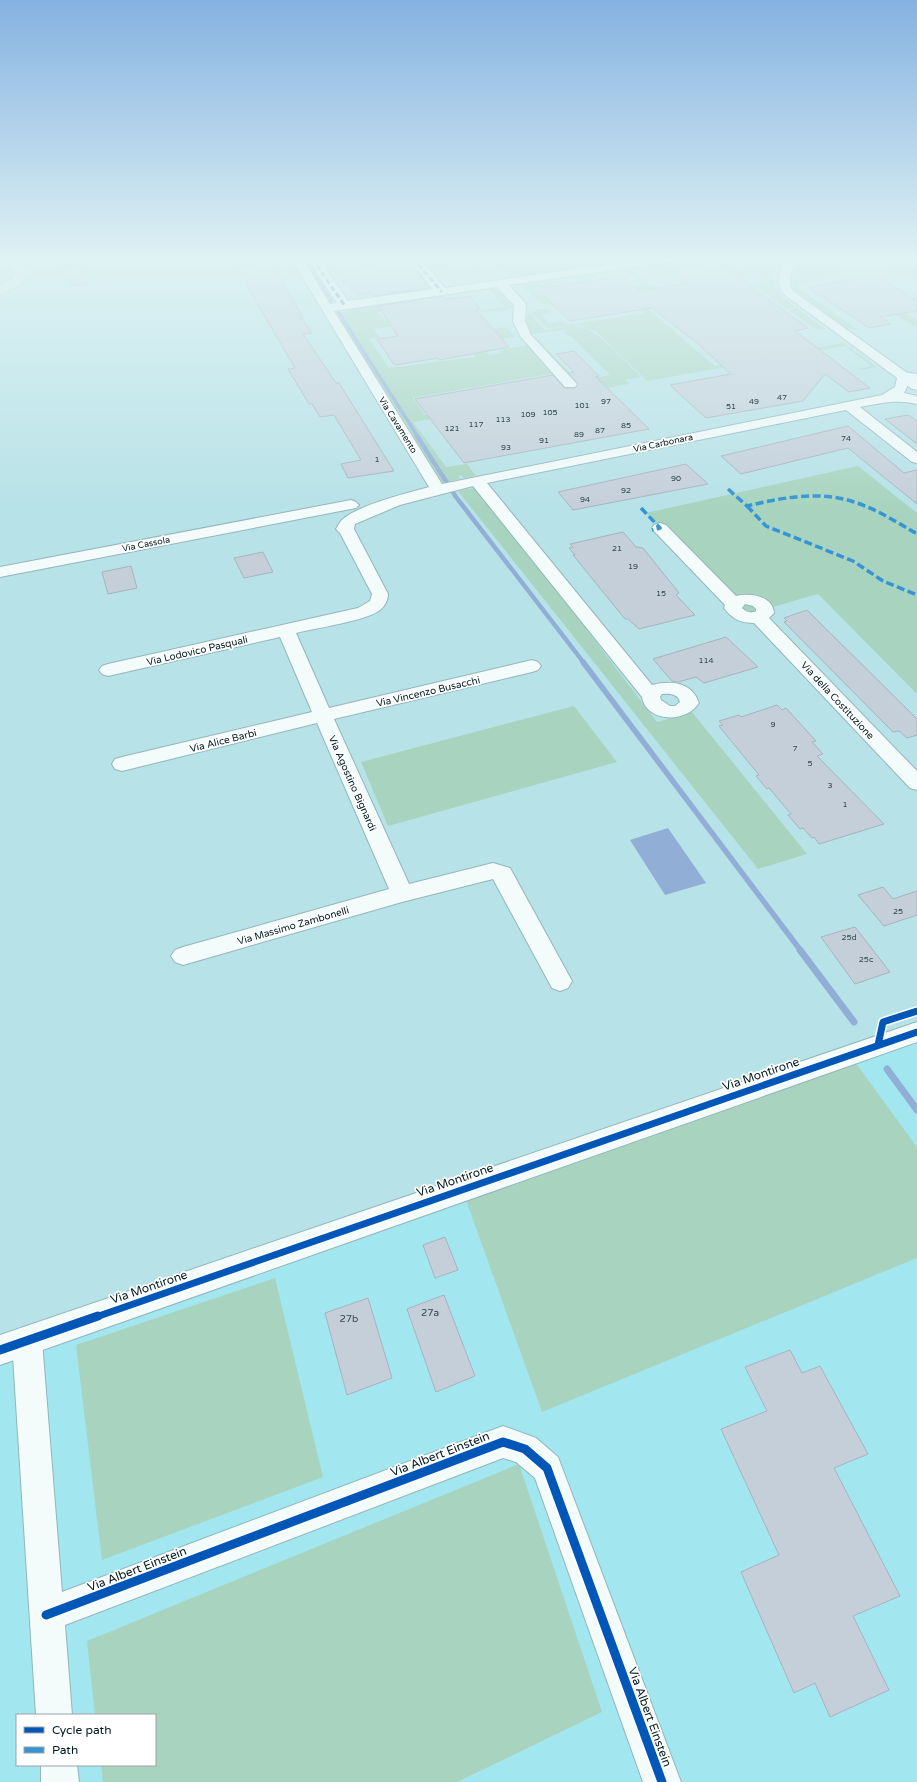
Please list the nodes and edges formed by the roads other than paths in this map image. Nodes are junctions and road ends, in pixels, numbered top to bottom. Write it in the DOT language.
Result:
graph roads {
  1 [pos="347,341"];
  2 [pos="531,341"];
  3 [pos="855,341"];
  4 [pos="903,376"];
  5 [pos="917,378"];
  6 [pos="570,384"];
  7 [pos="917,386"];
  8 [pos="917,390"];
  9 [pos="904,397"];
  10 [pos="848,405"];
  11 [pos="917,459"];
  12 [pos="477,481"];
  13 [pos="438,490"];
  14 [pos="352,505"];
  15 [pos="293,517"];
  16 [pos="660,528"];
  17 [pos="346,529"];
  18 [pos="0,572"];
  19 [pos="286,630"];
  20 [pos="532,666"];
  21 [pos="108,670"];
  22 [pos="651,696"];
  23 [pos="324,715"];
  24 [pos="122,764"];
  25 [pos="917,783"];
  26 [pos="402,894"];
  27 [pos="183,956"];
  28 [pos="560,981"];
  29 [pos="917,1032"];
  30 [pos="13,1345"];
  31 [pos="46,1615"];
  32 [pos="54,1714"];
  33 [pos="59,1766"];
  34 [pos="60,1782"];
  35 [pos="662,1782"];
  1 -- 13 [label="street, Via Cavamento"];
  2 -- 6 [label="street"];
  3 -- 4 [label="street"];
  4 -- 5 [label="street"];
  4 -- 7 [label="street"];
  4 -- 9 [label="street"];
  8 -- 9 [label="street, Via Carbonara"];
  9 -- 10 [label="street, Via Carbonara"];
  10 -- 11 [label="street"];
  10 -- 12 [label="street, Via Carbonara"];
  12 -- 13 [label="street, Via Carbonara"];
  12 -- 22 [label="street"];
  13 -- 17 [label="street"];
  14 -- 15 [label="street, Via Cassola"];
  15 -- 17 [label="street, Via Cassola"];
  15 -- 18 [label="street, Via Cassola"];
  16 -- 25 [label="street, Via della Costituzione"];
  17 -- 19 [label="street"];
  19 -- 21 [label="street, Via Lodovico Pasquali"];
  19 -- 23 [label="street, Via Agostino Bignardi"];
  20 -- 23 [label="street, Via Vincenzo Busacchi"];
  23 -- 24 [label="street, Via Alice Barbi"];
  23 -- 26 [label="street, Via Agostino Bignardi"];
  26 -- 27 [label="street, Via Massimo Zambonelli"];
  26 -- 28 [label="street"];
  29 -- 30 [label="street, Via Montirone"];
  30 -- 31 [label="street"];
  31 -- 32 [label="street"];
  31 -- 35 [label="street, Via Albert Einstein"];
  33 -- 34 [label="street"];
}
